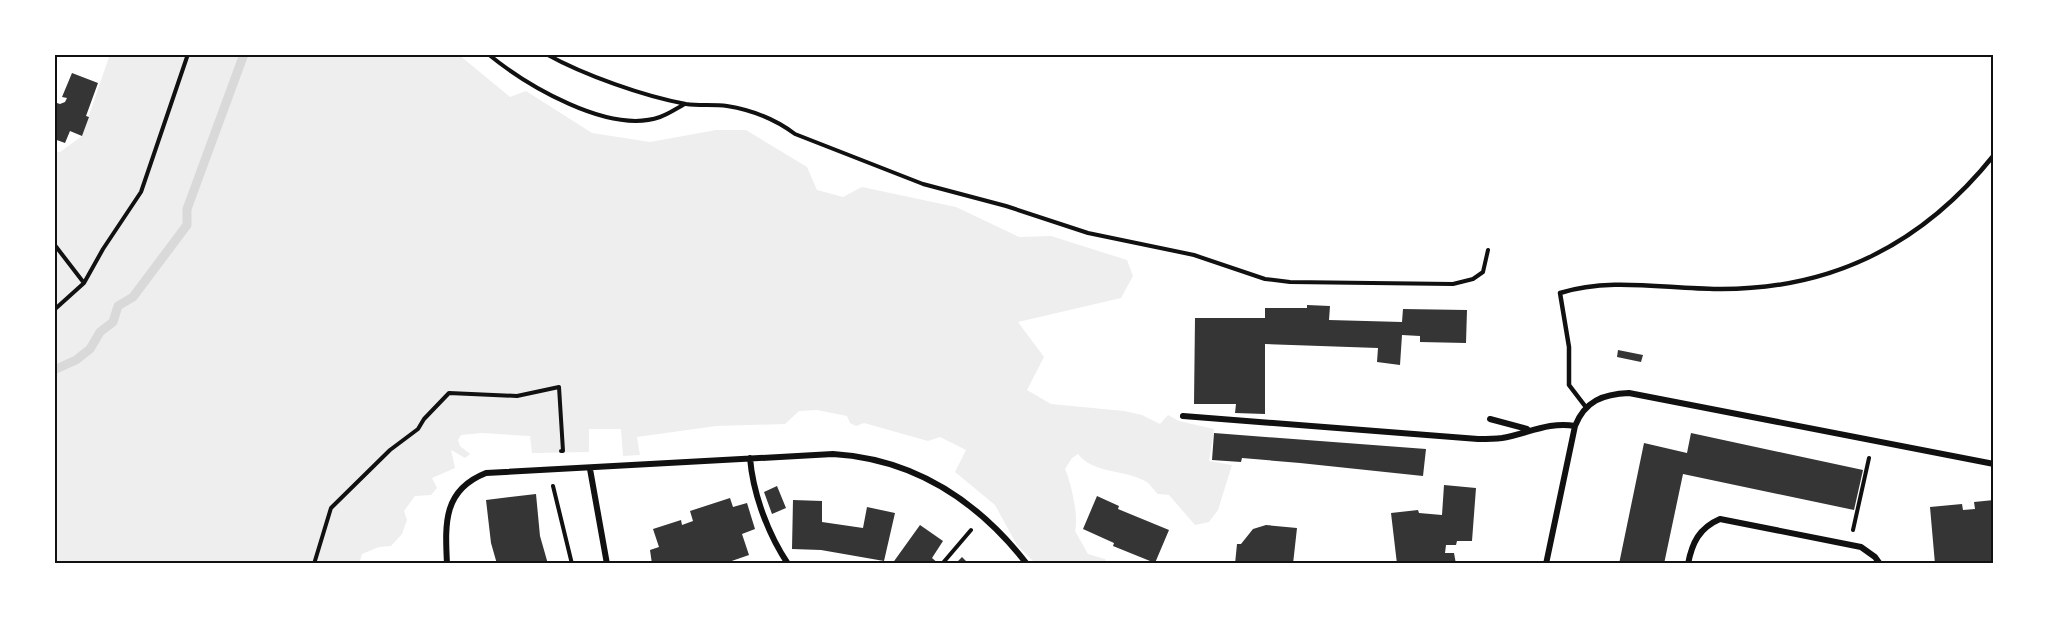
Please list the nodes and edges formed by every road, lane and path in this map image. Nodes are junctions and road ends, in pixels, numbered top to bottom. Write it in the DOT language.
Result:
graph roads {
  1 [pos="188,54"];
  2 [pos="488,54"];
  3 [pos="546,54"];
  4 [pos="685,104"];
  5 [pos="1994,155"];
  6 [pos="54,244"];
  7 [pos="1488,250"];
  8 [pos="84,283"];
  9 [pos="54,309"];
  10 [pos="1585,406"];
  11 [pos="1183,416"];
  12 [pos="1490,419"];
  13 [pos="1575,426"];
  14 [pos="1528,430"];
  15 [pos="1873,440"];
  16 [pos="750,458"];
  17 [pos="1994,464"];
  18 [pos="590,469"];
  19 [pos="553,471"];
  20 [pos="983,516"];
  21 [pos="1849,545"];
  22 [pos="314,564"];
  23 [pos="447,564"];
  24 [pos="572,564"];
  25 [pos="607,564"];
  26 [pos="788,564"];
  27 [pos="942,564"];
  28 [pos="1027,564"];
  29 [pos="1546,564"];
  30 [pos="1688,564"];
  31 [pos="1880,564"];
  1 -- 8 [label="path"];
  2 -- 4 [label="path"];
  3 -- 4 [label="path"];
  4 -- 7 [label="path"];
  5 -- 10 [label="lane"];
  6 -- 8 [label="path"];
  8 -- 9 [label="path"];
  10 -- 13 [label="street"];
  10 -- 15 [label="street"];
  11 -- 14 [label="street"];
  12 -- 14 [label="street"];
  13 -- 14 [label="street"];
  13 -- 29 [label="street"];
  15 -- 17 [label="street"];
  15 -- 21 [label="path"];
  16 -- 18 [label="street"];
  16 -- 20 [label="street"];
  16 -- 26 [label="street"];
  18 -- 19 [label="street"];
  18 -- 25 [label="street"];
  19 -- 22 [label="path"];
  19 -- 23 [label="street"];
  19 -- 24 [label="path"];
  20 -- 27 [label="path"];
  20 -- 28 [label="street"];
  21 -- 30 [label="street"];
  21 -- 31 [label="street"];
}
